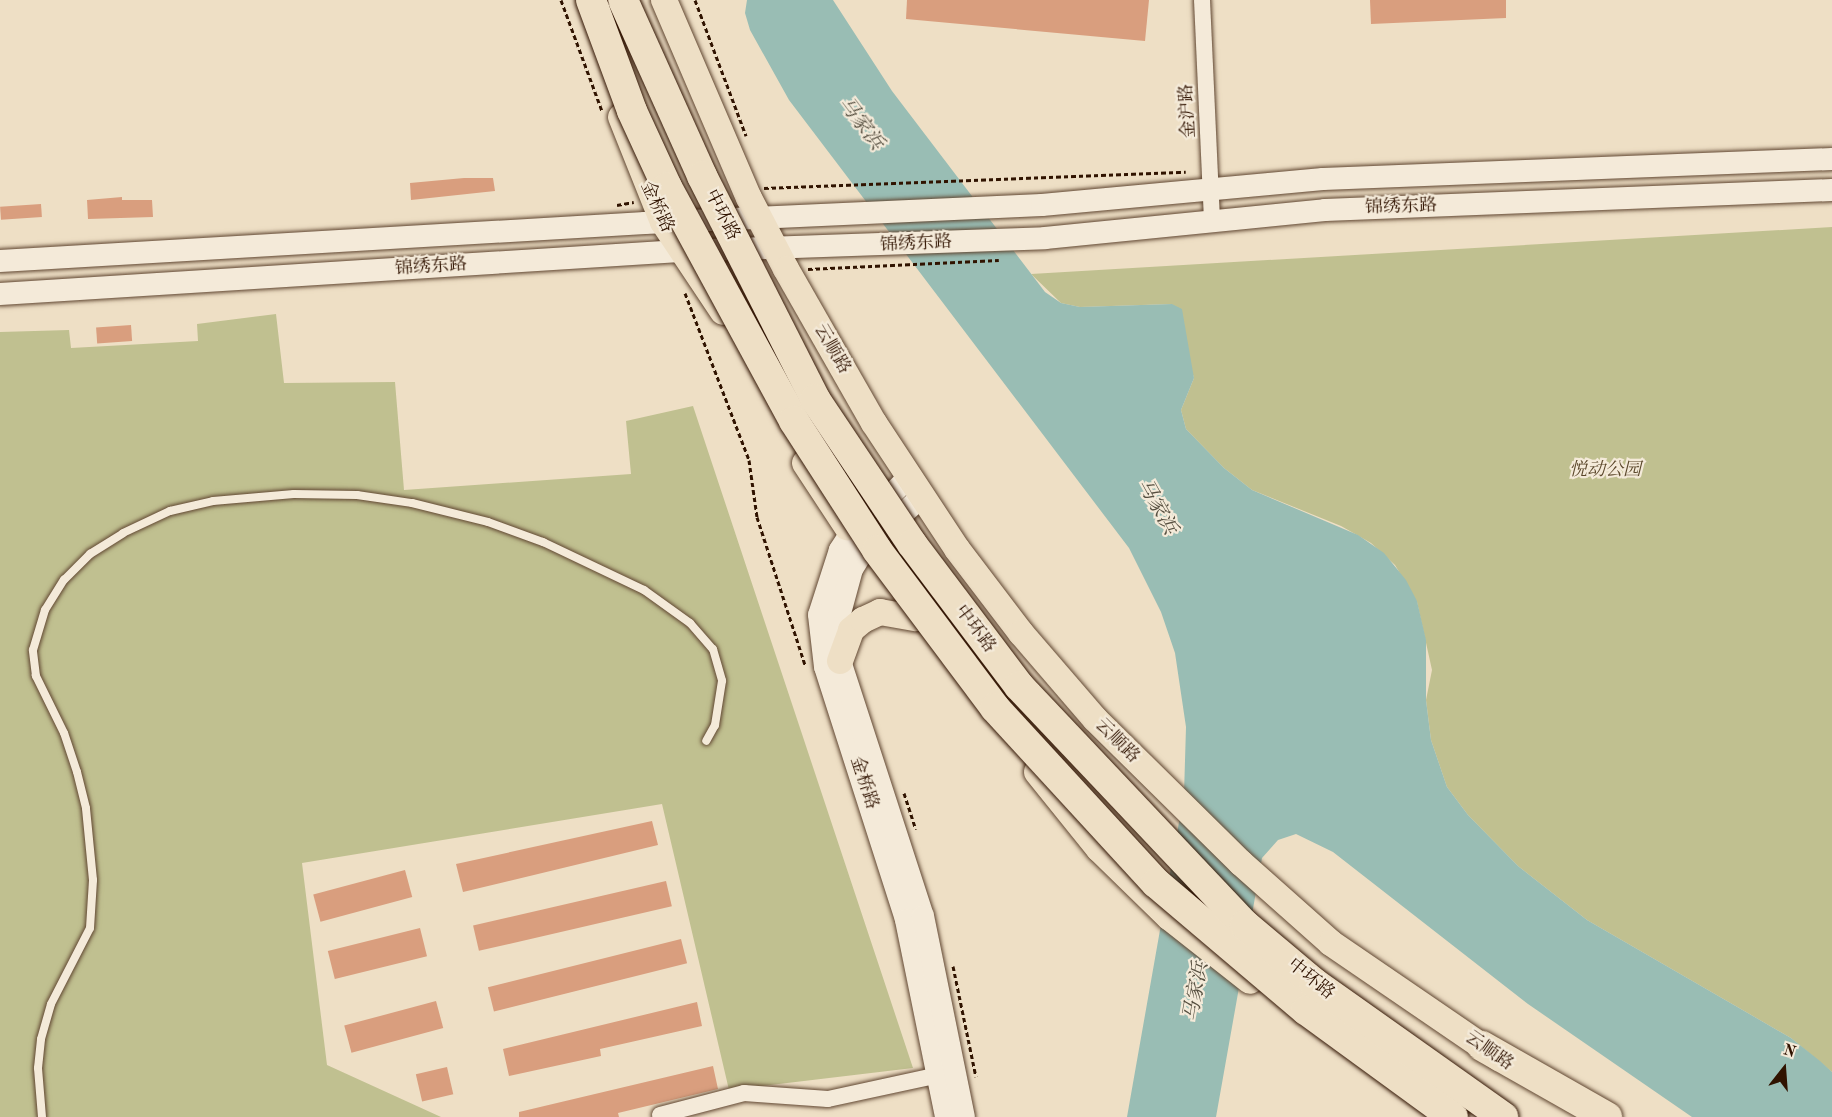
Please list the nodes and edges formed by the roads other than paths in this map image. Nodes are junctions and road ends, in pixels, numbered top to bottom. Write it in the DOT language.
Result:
graph roads {
  1 [pos="578,0"];
  2 [pos="591,0"];
  3 [pos="623,0"];
  4 [pos="664,0"];
  5 [pos="1202,0"];
  6 [pos="1832,159"];
  7 [pos="1211,189"];
  8 [pos="1832,190"];
  9 [pos="760,220"];
  10 [pos="1212,220"];
  11 [pos="654,222"];
  12 [pos="775,250"];
  13 [pos="680,251"];
  14 [pos="0,261"];
  15 [pos="0,294"];
  16 [pos="915,486"];
  17 [pos="858,541"];
  18 [pos="915,618"];
  19 [pos="840,661"];
  20 [pos="706,741"];
  21 [pos="1482,1046"];
  22 [pos="939,1075"];
  23 [pos="660,1115"];
  24 [pos="42,1117"];
  25 [pos="946,1117"];
  26 [pos="964,1117"];
  27 [pos="1437,1117"];
  28 [pos="1453,1117"];
  29 [pos="1503,1117"];
  30 [pos="1598,1117"];
  1 -- 11 [label="main road, 金桥路"];
  2 -- 28 [label="highway, 中环路, bridge"];
  3 -- 29 [label="highway, 中环路, bridge"];
  4 -- 9 [label="main road"];
  5 -- 7 [label="street, 金沪路"];
  6 -- 7 [label="main road, 锦绣东路"];
  7 -- 9 [label="main road, 锦绣东路"];
  7 -- 10 [label="street, 金沪路"];
  8 -- 10 [label="main road, 锦绣东路"];
  9 -- 11 [label="main road, 锦绣东路"];
  9 -- 12 [label="main road"];
  10 -- 12 [label="main road, 锦绣东路"];
  11 -- 13 [label="main road, 金桥路"];
  11 -- 14 [label="main road, 锦绣东路"];
  12 -- 13 [label="main road, 锦绣东路"];
  12 -- 16 [label="main road, 云顺路"];
  13 -- 15 [label="main road, 锦绣东路"];
  13 -- 17 [label="main road, 金桥路"];
  16 -- 17 [label="main road, 金桥路"];
  16 -- 21 [label="main road, 云顺路"];
  17 -- 18 [label="main road"];
  17 -- 19 [label="main road, 金桥路"];
  17 -- 22 [label="main road, 金桥路"];
  18 -- 19 [label="main road"];
  18 -- 27 [label="main road"];
  19 -- 26 [label="main road, 金桥路"];
  20 -- 24 [label="lane"];
  21 -- 30 [label="highway"];
  22 -- 23 [label="street"];
  22 -- 25 [label="main road, 金桥路"];
}
